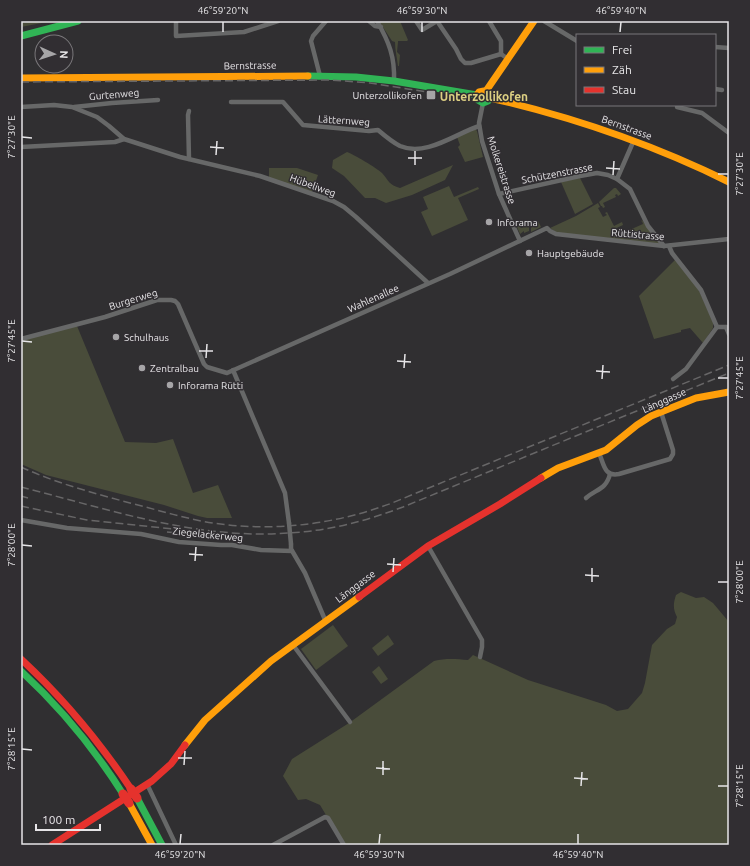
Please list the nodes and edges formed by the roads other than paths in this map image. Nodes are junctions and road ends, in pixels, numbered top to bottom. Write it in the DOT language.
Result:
graph roads {
  1 [pos="78,21"];
  2 [pos="176,21"];
  3 [pos="278,21"];
  4 [pos="326,21"];
  5 [pos="369,21"];
  6 [pos="377,21"];
  7 [pos="416,21"];
  8 [pos="437,21"];
  9 [pos="489,21"];
  10 [pos="534,21"];
  11 [pos="544,21"];
  12 [pos="381,27"];
  13 [pos="21,36"];
  14 [pos="576,40"];
  15 [pos="716,47"];
  16 [pos="729,48"];
  17 [pos="504,56"];
  18 [pos="320,76"];
  19 [pos="21,78"];
  20 [pos="394,81"];
  21 [pos="716,89"];
  22 [pos="722,90"];
  23 [pos="484,97"];
  24 [pos="158,100"];
  25 [pos="231,102"];
  26 [pos="21,107"];
  27 [pos="72,107"];
  28 [pos="677,107"];
  29 [pos="189,111"];
  30 [pos="480,126"];
  31 [pos="729,133"];
  32 [pos="124,139"];
  33 [pos="634,140"];
  34 [pos="21,147"];
  35 [pos="188,159"];
  36 [pos="618,179"];
  37 [pos="729,182"];
  38 [pos="499,194"];
  39 [pos="547,228"];
  40 [pos="729,239"];
  41 [pos="520,241"];
  42 [pos="666,246"];
  43 [pos="428,283"];
  44 [pos="727,325"];
  45 [pos="717,326"];
  46 [pos="729,334"];
  47 [pos="21,339"];
  48 [pos="233,370"];
  49 [pos="673,379"];
  50 [pos="729,392"];
  51 [pos="661,412"];
  52 [pos="600,453"];
  53 [pos="610,474"];
  54 [pos="586,498"];
  55 [pos="21,520"];
  56 [pos="428,546"];
  57 [pos="292,552"];
  58 [pos="326,622"];
  59 [pos="293,645"];
  60 [pos="480,657"];
  61 [pos="21,659"];
  62 [pos="21,671"];
  63 [pos="350,722"];
  64 [pos="148,784"];
  65 [pos="127,791"];
  66 [pos="133,801"];
  67 [pos="52,845"];
  68 [pos="152,845"];
  69 [pos="162,845"];
  70 [pos="176,845"];
  71 [pos="273,845"];
  72 [pos="344,845"];
  1 -- 13 [label="main road"];
  2 -- 3 [label="street"];
  4 -- 18 [label="street"];
  5 -- 12 [label="street"];
  6 -- 12 [label="street"];
  7 -- 8 [label="street"];
  8 -- 17 [label="street"];
  9 -- 17 [label="street"];
  10 -- 17 [label="main road"];
  11 -- 14 [label="street"];
  12 -- 20 [label="street"];
  15 -- 16 [label="street"];
  17 -- 23 [label="main road"];
  18 -- 19 [label="main road, Bernstrasse"];
  18 -- 20 [label="main road, Bernstrasse"];
  20 -- 23 [label="main road, Bernstrasse"];
  21 -- 22 [label="street"];
  23 -- 30 [label="street, Molkereistrasse"];
  23 -- 33 [label="main road, Bernstrasse"];
  24 -- 27 [label="street, Gurtenweg"];
  25 -- 30 [label="street, Lätternweg"];
  26 -- 27 [label="street, Hübeliweg"];
  27 -- 32 [label="street, Hübeliweg"];
  28 -- 31 [label="street"];
  29 -- 35 [label="street"];
  30 -- 38 [label="street, Molkereistrasse"];
  32 -- 34 [label="street"];
  32 -- 35 [label="street, Hübeliweg"];
  33 -- 36 [label="street"];
  33 -- 37 [label="main road, Bernstrasse"];
  35 -- 43 [label="street, Hübeliweg"];
  36 -- 38 [label="street, Schützenstrasse"];
  36 -- 42 [label="street"];
  38 -- 41 [label="street, Molkereistrasse"];
  39 -- 41 [label="street, Wahlenallee"];
  39 -- 42 [label="street, Rüttistrasse"];
  40 -- 42 [label="street, Rüttistrasse"];
  41 -- 43 [label="street, Wahlenallee"];
  42 -- 45 [label="street"];
  43 -- 48 [label="street, Wahlenallee"];
  44 -- 45 [label="street"];
  44 -- 46 [label="street"];
  45 -- 49 [label="street"];
  47 -- 48 [label="street, Burgerweg"];
  48 -- 57 [label="street, bridge"];
  50 -- 51 [label="main road, Länggasse"];
  51 -- 52 [label="main road, Länggasse"];
  51 -- 53 [label="street"];
  52 -- 53 [label="street"];
  52 -- 56 [label="main road, Länggasse"];
  53 -- 54 [label="street"];
  55 -- 57 [label="street, Ziegelackerweg"];
  56 -- 58 [label="main road, Länggasse"];
  56 -- 60 [label="street"];
  57 -- 58 [label="street"];
  58 -- 59 [label="main road, Länggasse"];
  59 -- 63 [label="street"];
  59 -- 64 [label="main road, Länggasse"];
  61 -- 65 [label="main road"];
  62 -- 65 [label="main road"];
  64 -- 67 [label="main road, Länggasse"];
  64 -- 70 [label="street"];
  65 -- 66 [label="main road, bridge"];
  66 -- 68 [label="main road"];
  66 -- 69 [label="main road"];
  71 -- 72 [label="street"];
}
